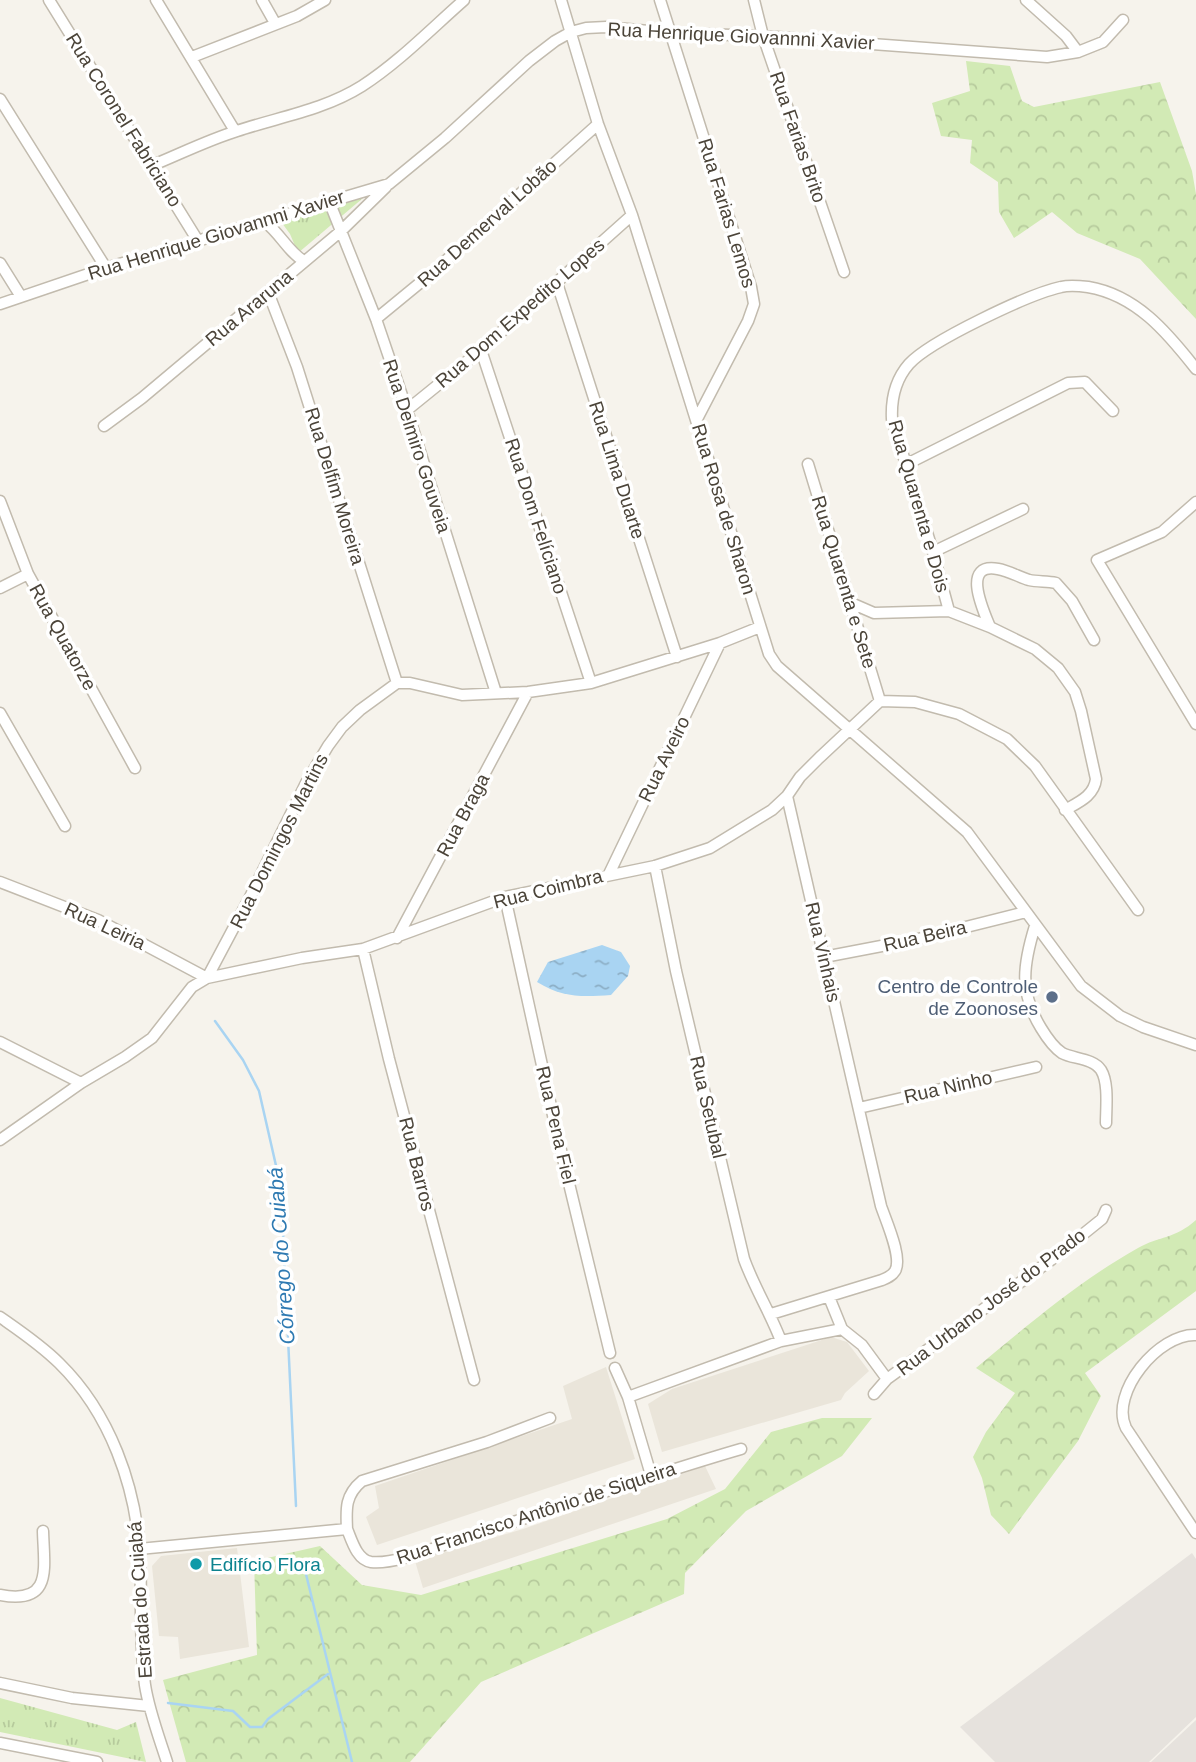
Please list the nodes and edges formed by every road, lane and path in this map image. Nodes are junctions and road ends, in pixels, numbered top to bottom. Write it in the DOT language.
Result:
graph roads {
  1 [pos="49,0"];
  2 [pos="156,0"];
  3 [pos="262,0"];
  4 [pos="325,0"];
  5 [pos="464,0"];
  6 [pos="561,0"];
  7 [pos="660,0"];
  8 [pos="754,0"];
  9 [pos="1026,0"];
  10 [pos="1123,20"];
  11 [pos="275,23"];
  12 [pos="571,32"];
  13 [pos="670,33"];
  14 [pos="763,36"];
  15 [pos="1078,52"];
  16 [pos="192,57"];
  17 [pos="0,99"];
  18 [pos="598,124"];
  19 [pos="235,131"];
  20 [pos="153,165"];
  21 [pos="388,184"];
  22 [pos="329,201"];
  23 [pos="632,215"];
  24 [pos="265,222"];
  25 [pos="341,231"];
  26 [pos="198,241"];
  27 [pos="304,261"];
  28 [pos="0,263"];
  29 [pos="106,268"];
  30 [pos="844,272"];
  31 [pos="557,283"];
  32 [pos="268,292"];
  33 [pos="20,295"];
  34 [pos="0,304"];
  35 [pos="376,319"];
  36 [pos="481,350"];
  37 [pos="1196,369"];
  38 [pos="407,410"];
  39 [pos="1113,411"];
  40 [pos="697,419"];
  41 [pos="104,426"];
  42 [pos="807,464"];
  43 [pos="905,465"];
  44 [pos="0,501"];
  45 [pos="1196,502"];
  46 [pos="1023,509"];
  47 [pos="933,552"];
  48 [pos="28,573"];
  49 [pos="0,588"];
  50 [pos="851,603"];
  51 [pos="949,611"];
  52 [pos="874,613"];
  53 [pos="760,627"];
  54 [pos="990,627"];
  55 [pos="862,639"];
  56 [pos="1094,640"];
  57 [pos="720,643"];
  58 [pos="677,657"];
  59 [pos="397,683"];
  60 [pos="591,683"];
  61 [pos="528,692"];
  62 [pos="496,693"];
  63 [pos="880,701"];
  64 [pos="0,713"];
  65 [pos="1196,724"];
  66 [pos="851,730"];
  67 [pos="135,768"];
  68 [pos="787,796"];
  69 [pos="1065,810"];
  70 [pos="65,826"];
  71 [pos="655,866"];
  72 [pos="609,874"];
  73 [pos="0,882"];
  74 [pos="505,897"];
  75 [pos="1138,910"];
  76 [pos="1026,912"];
  77 [pos="1035,926"];
  78 [pos="397,938"];
  79 [pos="363,949"];
  80 [pos="824,957"];
  81 [pos="207,978"];
  82 [pos="0,1042"];
  83 [pos="1196,1045"];
  84 [pos="1036,1067"];
  85 [pos="81,1083"];
  86 [pos="859,1108"];
  87 [pos="1106,1123"];
  88 [pos="0,1140"];
  89 [pos="1106,1210"];
  90 [pos="829,1297"];
  91 [pos="771,1314"];
  92 [pos="0,1317"];
  93 [pos="842,1329"];
  94 [pos="1196,1335"];
  95 [pos="781,1341"];
  96 [pos="610,1353"];
  97 [pos="615,1368"];
  98 [pos="474,1380"];
  99 [pos="887,1380"];
  100 [pos="874,1394"];
  101 [pos="628,1396"];
  102 [pos="550,1418"];
  103 [pos="741,1449"];
  104 [pos="651,1475"];
  105 [pos="347,1529"];
  106 [pos="43,1531"];
  107 [pos="1196,1533"];
  108 [pos="139,1549"];
  109 [pos="0,1595"];
  110 [pos="0,1683"];
  111 [pos="149,1706"];
  112 [pos="0,1743"];
  113 [pos="58,1758"];
  114 [pos="97,1762"];
  115 [pos="167,1762"];
  1 -- 20 [label="street, Rua Coronel Fabriciano"];
  2 -- 16 [label="street"];
  3 -- 11 [label="street"];
  4 -- 11 [label="street"];
  5 -- 19 [label="street"];
  6 -- 12 [label="street, Rua Rosa de Sharon"];
  7 -- 13 [label="street, Rua Farias Lemos"];
  8 -- 14 [label="street, Rua Farias Brito"];
  9 -- 15 [label="street"];
  10 -- 15 [label="street, Rua Henrique Giovannni Xavier"];
  11 -- 16 [label="street"];
  12 -- 13 [label="street, Rua Henrique Giovannni Xavier"];
  12 -- 18 [label="street, Rua Rosa de Sharon"];
  12 -- 21 [label="street, Rua Henrique Giovannni Xavier"];
  13 -- 14 [label="street, Rua Henrique Giovannni Xavier"];
  13 -- 40 [label="street, Rua Farias Lemos"];
  14 -- 15 [label="street, Rua Henrique Giovannni Xavier"];
  14 -- 30 [label="street, Rua Farias Brito"];
  16 -- 19 [label="street"];
  17 -- 29 [label="street"];
  18 -- 23 [label="street, Rua Rosa de Sharon"];
  18 -- 35 [label="street, Rua Demerval Lobão"];
  19 -- 20 [label="street"];
  20 -- 26 [label="street, Rua Coronel Fabriciano"];
  21 -- 22 [label="street, Rua Henrique Giovannni Xavier"];
  21 -- 25 [label="street, Rua Araruna"];
  22 -- 24 [label="street, Rua Henrique Giovannni Xavier"];
  22 -- 25 [label="street, Rua Delmiro Gouveia"];
  23 -- 31 [label="street, Rua Dom Expedito Lopes"];
  23 -- 40 [label="street, Rua Rosa de Sharon"];
  24 -- 26 [label="street, Rua Henrique Giovannni Xavier"];
  24 -- 27 [label="street"];
  25 -- 27 [label="street, Rua Araruna"];
  25 -- 35 [label="street, Rua Delmiro Gouveia"];
  26 -- 29 [label="street, Rua Henrique Giovannni Xavier"];
  27 -- 32 [label="street, Rua Araruna"];
  28 -- 33 [label="street"];
  29 -- 33 [label="street, Rua Henrique Giovannni Xavier"];
  31 -- 36 [label="street, Rua Dom Expedito Lopes"];
  31 -- 58 [label="street, Rua Lima Duarte"];
  32 -- 41 [label="street, Rua Araruna"];
  32 -- 59 [label="street, Rua Delfim Moreira"];
  33 -- 34 [label="street, Rua Henrique Giovannni Xavier"];
  35 -- 38 [label="street, Rua Delmiro Gouveia"];
  36 -- 38 [label="street, Rua Dom Expedito Lopes"];
  36 -- 60 [label="street, Rua Dom Felíciano"];
  37 -- 43 [label="street, Rua Quarenta e Dois"];
  38 -- 62 [label="street, Rua Delmiro Gouveia"];
  39 -- 43 [label="street"];
  40 -- 53 [label="street, Rua Rosa de Sharon"];
  42 -- 50 [label="street, Rua Quarenta e Sete"];
  43 -- 47 [label="street, Rua Quarenta e Dois"];
  44 -- 48 [label="street, Rua Quatorze"];
  45 -- 65 [label="street"];
  46 -- 47 [label="street"];
  47 -- 51 [label="street, Rua Quarenta e Dois"];
  48 -- 49 [label="street"];
  48 -- 67 [label="street, Rua Quatorze"];
  50 -- 52 [label="street"];
  50 -- 55 [label="street, Rua Quarenta e Sete"];
  51 -- 52 [label="street"];
  51 -- 54 [label="street"];
  52 -- 55 [label="street"];
  53 -- 57 [label="street"];
  53 -- 66 [label="street, Rua Rosa de Sharon"];
  54 -- 56 [label="street"];
  54 -- 69 [label="street"];
  55 -- 63 [label="street, Rua Quarenta e Sete"];
  57 -- 58 [label="street"];
  57 -- 72 [label="street, Rua Aveiro"];
  58 -- 60 [label="street"];
  59 -- 62 [label="street"];
  59 -- 81 [label="street, Rua Domingos Martins"];
  60 -- 61 [label="street"];
  61 -- 62 [label="street"];
  61 -- 78 [label="street, Rua Braga"];
  63 -- 66 [label="street, Rua Coimbra"];
  63 -- 69 [label="street"];
  64 -- 70 [label="street"];
  66 -- 68 [label="street, Rua Coimbra"];
  66 -- 76 [label="street, Rua Rosa de Sharon"];
  68 -- 71 [label="street, Rua Coimbra"];
  68 -- 80 [label="street, Rua Vinhais"];
  69 -- 75 [label="street"];
  71 -- 72 [label="street, Rua Coimbra"];
  71 -- 91 [label="street, Rua Setubal"];
  72 -- 74 [label="street, Rua Coimbra"];
  73 -- 81 [label="street, Rua Leiria"];
  74 -- 78 [label="street, Rua Coimbra"];
  74 -- 96 [label="street, Rua Pena Fiel"];
  76 -- 77 [label="street, Rua Rosa de Sharon"];
  76 -- 80 [label="street, Rua Beira"];
  77 -- 83 [label="street, Rua Rosa de Sharon"];
  77 -- 87 [label="street"];
  78 -- 79 [label="street, Rua Coimbra"];
  79 -- 81 [label="street, Rua Coimbra"];
  79 -- 98 [label="street, Rua Barros"];
  80 -- 86 [label="street, Rua Vinhais"];
  81 -- 85 [label="street"];
  82 -- 85 [label="street"];
  84 -- 86 [label="street, Rua Ninho"];
  85 -- 88 [label="street"];
  86 -- 90 [label="street, Rua Vinhais"];
  89 -- 99 [label="street, Rua Urbano José do Prado"];
  90 -- 91 [label="street"];
  90 -- 93 [label="street"];
  91 -- 95 [label="street, Rua Setubal"];
  92 -- 108 [label="street, Estrada do Cuiabá"];
  93 -- 95 [label="street"];
  93 -- 99 [label="street"];
  94 -- 107 [label="street"];
  95 -- 101 [label="street"];
  97 -- 101 [label="street"];
  99 -- 100 [label="street, Rua Urbano José do Prado"];
  101 -- 104 [label="street"];
  102 -- 105 [label="street"];
  103 -- 104 [label="street, Rua Francisco Antônio de Siqueira"];
  104 -- 105 [label="street, Rua Francisco Antônio de Siqueira"];
  105 -- 108 [label="street"];
  106 -- 109 [label="street"];
  108 -- 111 [label="street, Estrada do Cuiabá"];
  110 -- 111 [label="street"];
  111 -- 115 [label="street, Estrada do Cuiabá"];
  112 -- 113 [label="street"];
  113 -- 114 [label="street"];
}
